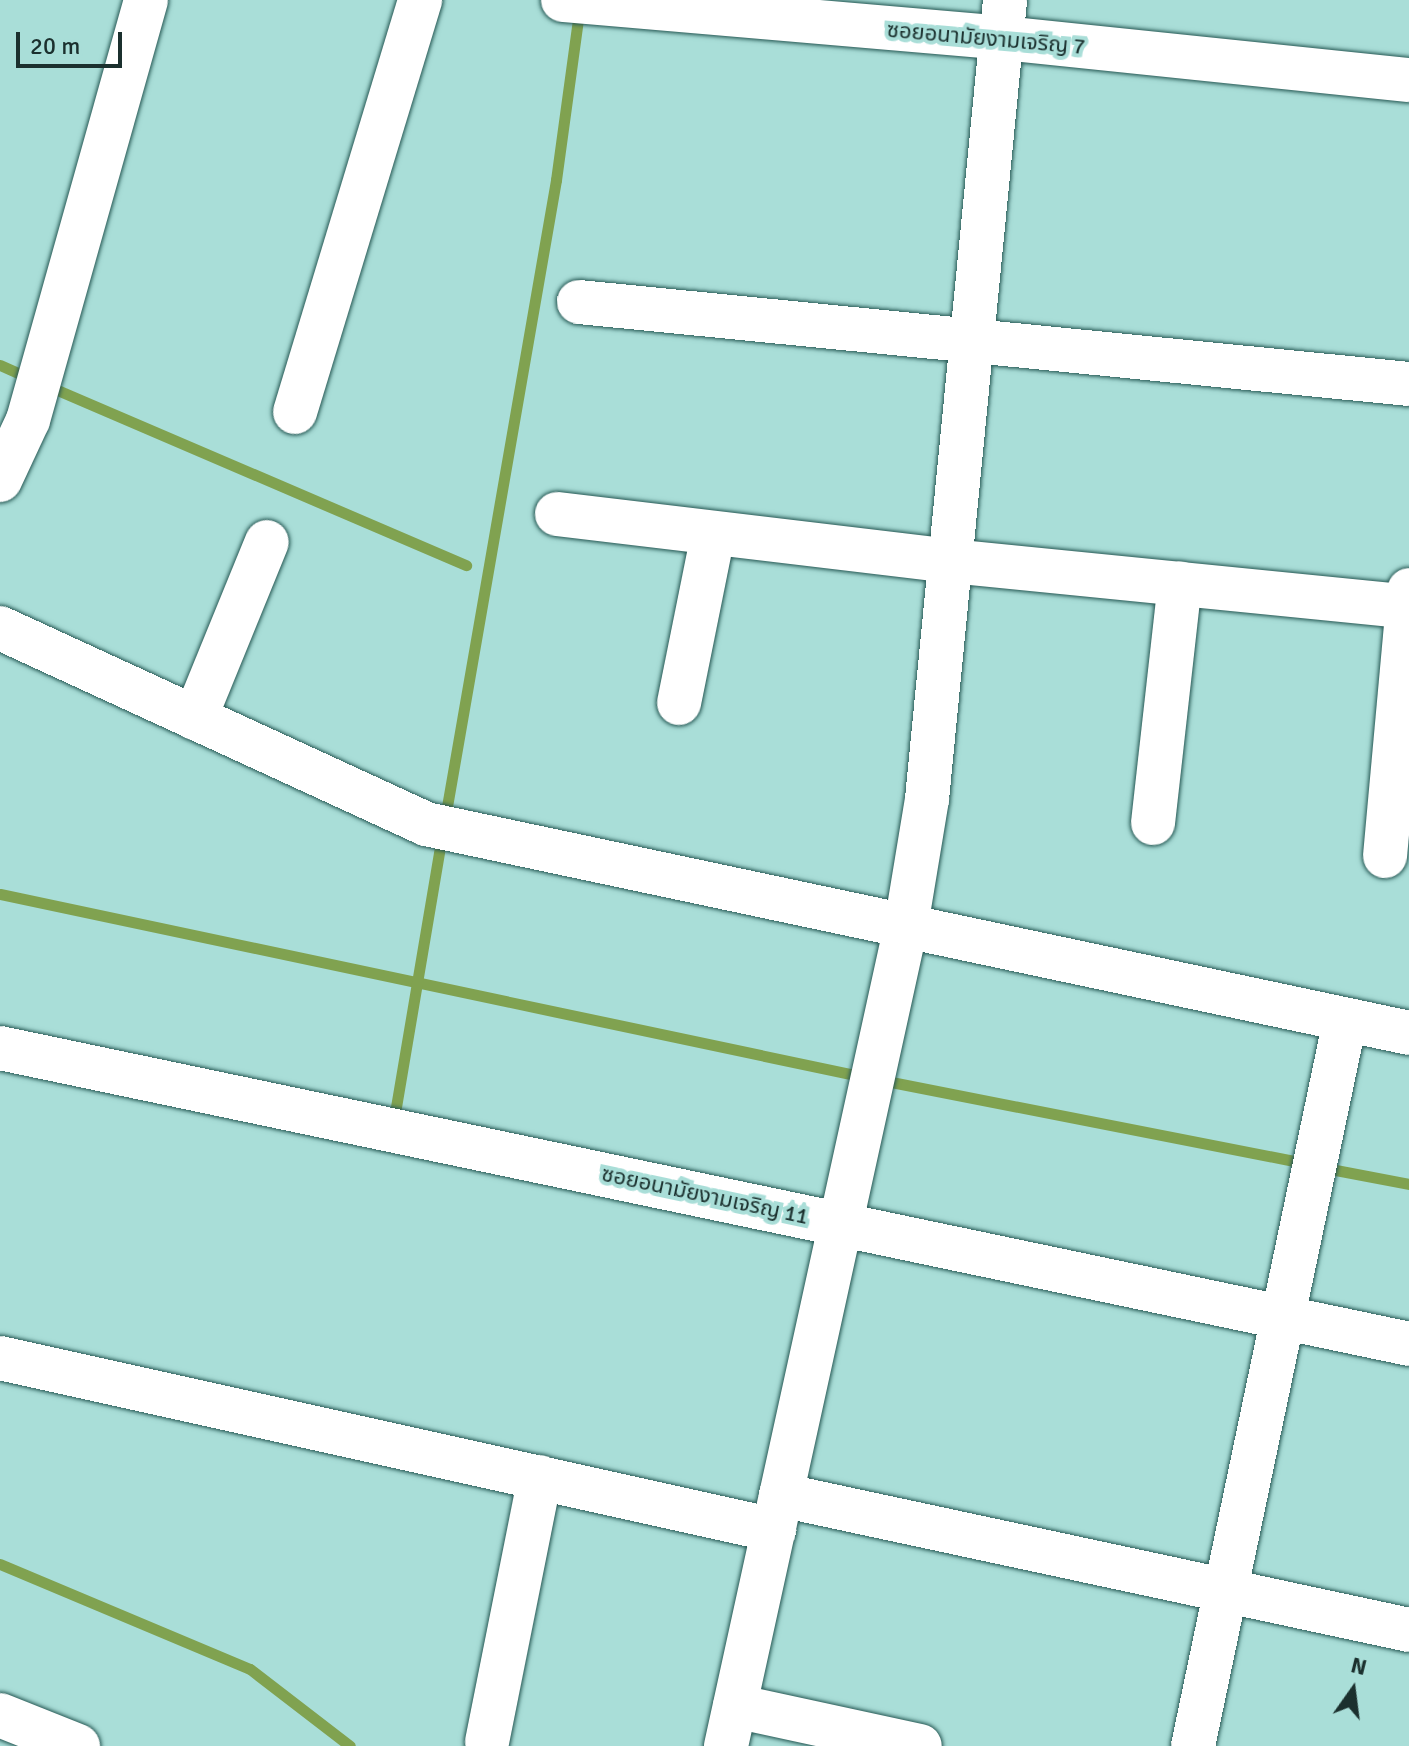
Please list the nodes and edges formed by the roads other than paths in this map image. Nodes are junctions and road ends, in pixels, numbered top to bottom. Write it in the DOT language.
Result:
graph roads {
  1 [pos="146,0"];
  2 [pos="420,0"];
  3 [pos="574,1"];
  4 [pos="1004,19"];
  5 [pos="1409,80"];
  6 [pos="579,302"];
  7 [pos="972,340"];
  8 [pos="1409,384"];
  9 [pos="295,412"];
  10 [pos="0,480"];
  11 [pos="557,514"];
  12 [pos="713,534"];
  13 [pos="267,542"];
  14 [pos="951,561"];
  15 [pos="1180,584"];
  16 [pos="1408,601"];
  17 [pos="0,628"];
  18 [pos="679,703"];
  19 [pos="195,718"];
  20 [pos="1153,823"];
  21 [pos="1385,856"];
  22 [pos="906,926"];
  23 [pos="1345,1020"];
  24 [pos="1409,1033"];
  25 [pos="0,1048"];
  26 [pos="841,1224"];
  27 [pos="1283,1316"];
  28 [pos="1409,1344"];
  29 [pos="0,1358"];
  30 [pos="540,1477"];
  31 [pos="777,1512"];
  32 [pos="1225,1592"];
  33 [pos="1409,1630"];
  34 [pos="0,1715"];
  35 [pos="731,1726"];
  36 [pos="487,1742"];
  37 [pos="78,1746"];
  38 [pos="920,1746"];
  39 [pos="1193,1746"];
  1 -- 10 [label="street"];
  2 -- 9 [label="street"];
  3 -- 4 [label="street, ซอยอนามัยงามเจริญ 7"];
  4 -- 5 [label="street, ซอยอนามัยงามเจริญ 7"];
  4 -- 7 [label="street"];
  6 -- 7 [label="street"];
  7 -- 8 [label="street"];
  7 -- 14 [label="street"];
  11 -- 12 [label="street"];
  12 -- 14 [label="street"];
  12 -- 18 [label="street"];
  13 -- 19 [label="street"];
  14 -- 15 [label="street"];
  14 -- 22 [label="street"];
  15 -- 16 [label="street"];
  15 -- 20 [label="street"];
  16 -- 21 [label="street"];
  17 -- 19 [label="street"];
  19 -- 22 [label="street"];
  22 -- 23 [label="street"];
  22 -- 26 [label="street"];
  23 -- 24 [label="street"];
  23 -- 27 [label="street"];
  25 -- 26 [label="street, ซอยอนามัยงามเจริญ 11"];
  26 -- 27 [label="street, ซอยอนามัยงามเจริญ 11"];
  26 -- 31 [label="street"];
  27 -- 28 [label="street, ซอยอนามัยงามเจริญ 11"];
  27 -- 32 [label="street"];
  29 -- 30 [label="street"];
  30 -- 31 [label="street"];
  30 -- 36 [label="street"];
  31 -- 32 [label="street"];
  31 -- 35 [label="street"];
  32 -- 33 [label="street"];
  32 -- 39 [label="street"];
  34 -- 37 [label="street"];
  35 -- 38 [label="street"];
}
